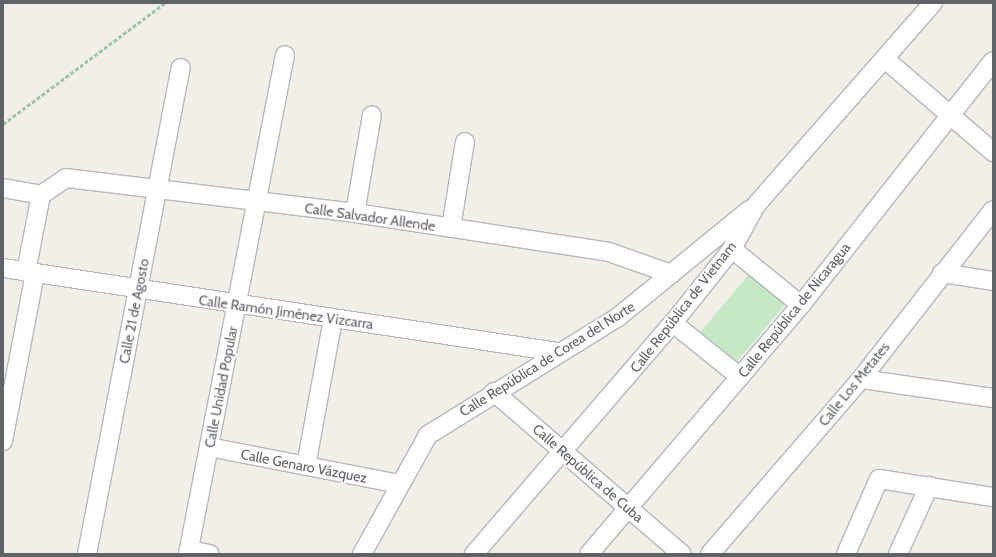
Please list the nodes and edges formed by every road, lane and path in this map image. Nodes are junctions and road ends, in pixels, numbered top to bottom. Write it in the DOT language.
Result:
graph roads {
  1 [pos="165,3"];
  2 [pos="933,3"];
  3 [pos="285,55"];
  4 [pos="885,60"];
  5 [pos="993,61"];
  6 [pos="181,68"];
  7 [pos="949,114"];
  8 [pos="372,115"];
  9 [pos="3,124"];
  10 [pos="465,142"];
  11 [pos="993,152"];
  12 [pos="3,188"];
  13 [pos="157,188"];
  14 [pos="41,195"];
  15 [pos="257,202"];
  16 [pos="756,205"];
  17 [pos="993,210"];
  18 [pos="355,213"];
  19 [pos="451,228"];
  20 [pos="732,249"];
  21 [pos="16,272"];
  22 [pos="942,273"];
  23 [pos="671,274"];
  24 [pos="993,281"];
  25 [pos="138,289"];
  26 [pos="237,305"];
  27 [pos="801,305"];
  28 [pos="333,319"];
  29 [pos="673,323"];
  30 [pos="558,352"];
  31 [pos="740,377"];
  32 [pos="861,379"];
  33 [pos="494,392"];
  34 [pos="993,398"];
  35 [pos="3,441"];
  36 [pos="209,447"];
  37 [pos="564,452"];
  38 [pos="306,466"];
  39 [pos="399,484"];
  40 [pos="929,486"];
  41 [pos="993,497"];
  42 [pos="628,507"];
  43 [pos="189,552"];
  44 [pos="87,554"];
  45 [pos="210,554"];
  46 [pos="362,554"];
  47 [pos="474,554"];
  48 [pos="589,554"];
  49 [pos="682,554"];
  50 [pos="710,554"];
  51 [pos="846,554"];
  52 [pos="898,554"];
  1 -- 9 [label="path"];
  2 -- 4 [label="street, Calle República de Vietnam"];
  3 -- 15 [label="street, Calle Unidad Popular"];
  4 -- 7 [label="street"];
  4 -- 16 [label="street, Calle República de Vietnam"];
  5 -- 7 [label="street, Calle República de Nicaragua"];
  6 -- 13 [label="street, Calle 21 de Agosto"];
  7 -- 11 [label="street"];
  7 -- 27 [label="street, Calle República de Nicaragua"];
  8 -- 18 [label="street"];
  10 -- 19 [label="street"];
  12 -- 14 [label="street"];
  13 -- 14 [label="street, Calle Salvador Allende"];
  13 -- 15 [label="street, Calle Salvador Allende"];
  13 -- 25 [label="street, Calle 21 de Agosto"];
  14 -- 21 [label="street"];
  15 -- 18 [label="street, Calle Salvador Allende"];
  15 -- 26 [label="street, Calle Unidad Popular"];
  16 -- 20 [label="street, Calle República de Vietnam"];
  16 -- 23 [label="street, Calle República de Corea del Norte"];
  17 -- 22 [label="street, Calle Los Metates"];
  18 -- 19 [label="street, Calle Salvador Allende"];
  19 -- 23 [label="street, Calle Salvador Allende"];
  20 -- 27 [label="street"];
  20 -- 29 [label="street, Calle República de Vietnam"];
  21 -- 25 [label="street, Calle Ramón Jiménez Vizcarra"];
  21 -- 35 [label="street"];
  22 -- 24 [label="street"];
  22 -- 32 [label="street, Calle Los Metates"];
  23 -- 30 [label="street, Calle República de Corea del Norte"];
  25 -- 26 [label="street, Calle Ramón Jiménez Vizcarra"];
  25 -- 44 [label="street, Calle 21 de Agosto"];
  26 -- 28 [label="street, Calle Ramón Jiménez Vizcarra"];
  26 -- 36 [label="street, Calle Unidad Popular"];
  27 -- 31 [label="street, Calle República de Nicaragua"];
  28 -- 30 [label="street, Calle Ramón Jiménez Vizcarra"];
  28 -- 38 [label="street"];
  29 -- 31 [label="street"];
  29 -- 37 [label="street, Calle República de Vietnam"];
  30 -- 33 [label="street, Calle República de Corea del Norte"];
  31 -- 42 [label="street, Calle República de Nicaragua"];
  32 -- 34 [label="street"];
  32 -- 50 [label="street, Calle Los Metates"];
  33 -- 37 [label="street, Calle República de Cuba"];
  33 -- 39 [label="street, Calle República de Corea del Norte"];
  36 -- 38 [label="street, Calle Genaro Vázquez"];
  36 -- 43 [label="street, Calle Unidad Popular"];
  37 -- 42 [label="street, Calle República de Cuba"];
  37 -- 47 [label="street, Calle República de Vietnam"];
  38 -- 39 [label="street, Calle Genaro Vázquez"];
  39 -- 46 [label="street"];
  40 -- 41 [label="street"];
  40 -- 51 [label="street"];
  40 -- 52 [label="street"];
  42 -- 48 [label="street, Calle República de Nicaragua"];
  42 -- 49 [label="street, Calle República de Cuba"];
  43 -- 45 [label="street"];
}
